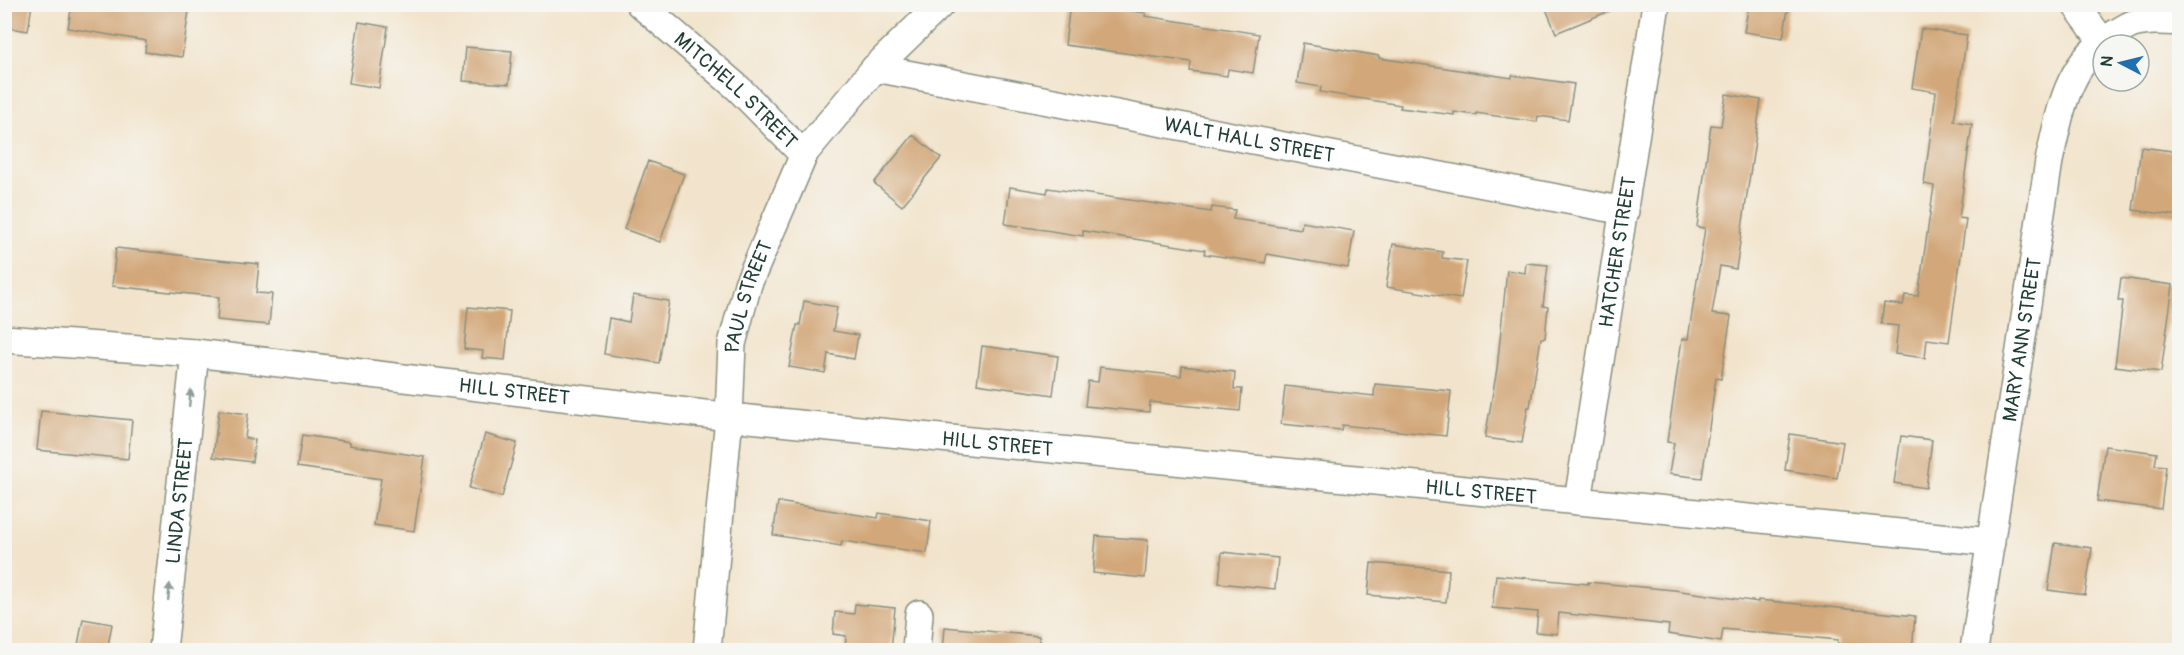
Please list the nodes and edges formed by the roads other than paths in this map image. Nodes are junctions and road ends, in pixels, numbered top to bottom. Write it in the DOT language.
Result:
graph roads {
  1 [pos="640,4"];
  2 [pos="941,4"];
  3 [pos="1656,4"];
  4 [pos="2075,4"];
  5 [pos="2180,22"];
  6 [pos="2096,33"];
  7 [pos="2116,33"];
  8 [pos="2091,53"];
  9 [pos="875,68"];
  10 [pos="805,152"];
  11 [pos="1625,211"];
  12 [pos="4,339"];
  13 [pos="195,353"];
  14 [pos="729,417"];
  15 [pos="1578,501"];
  16 [pos="1991,542"];
  17 [pos="919,614"];
  18 [pos="163,651"];
  19 [pos="707,651"];
  20 [pos="915,651"];
  21 [pos="1974,651"];
  1 -- 10 [label="street, MITCHELL STREET"];
  2 -- 9 [label="street, PAUL STREET"];
  3 -- 11 [label="street, HATCHER STREET"];
  4 -- 6 [label="street"];
  5 -- 7 [label="street, MARY ANN STREET"];
  8 -- 16 [label="street, MARY ANN STREET"];
  9 -- 10 [label="street, PAUL STREET"];
  9 -- 11 [label="street, WALT HALL STREET"];
  10 -- 14 [label="street, PAUL STREET"];
  11 -- 15 [label="street, HATCHER STREET"];
  12 -- 13 [label="street, HILL STREET"];
  13 -- 14 [label="street, HILL STREET"];
  18 -- 13 [label="street, LINDA STREET, one-way"];
  14 -- 15 [label="street, HILL STREET"];
  14 -- 19 [label="street, PAUL STREET"];
  15 -- 16 [label="street, HILL STREET"];
  16 -- 21 [label="street, MARY ANN STREET"];
  17 -- 20 [label="street"];
}
